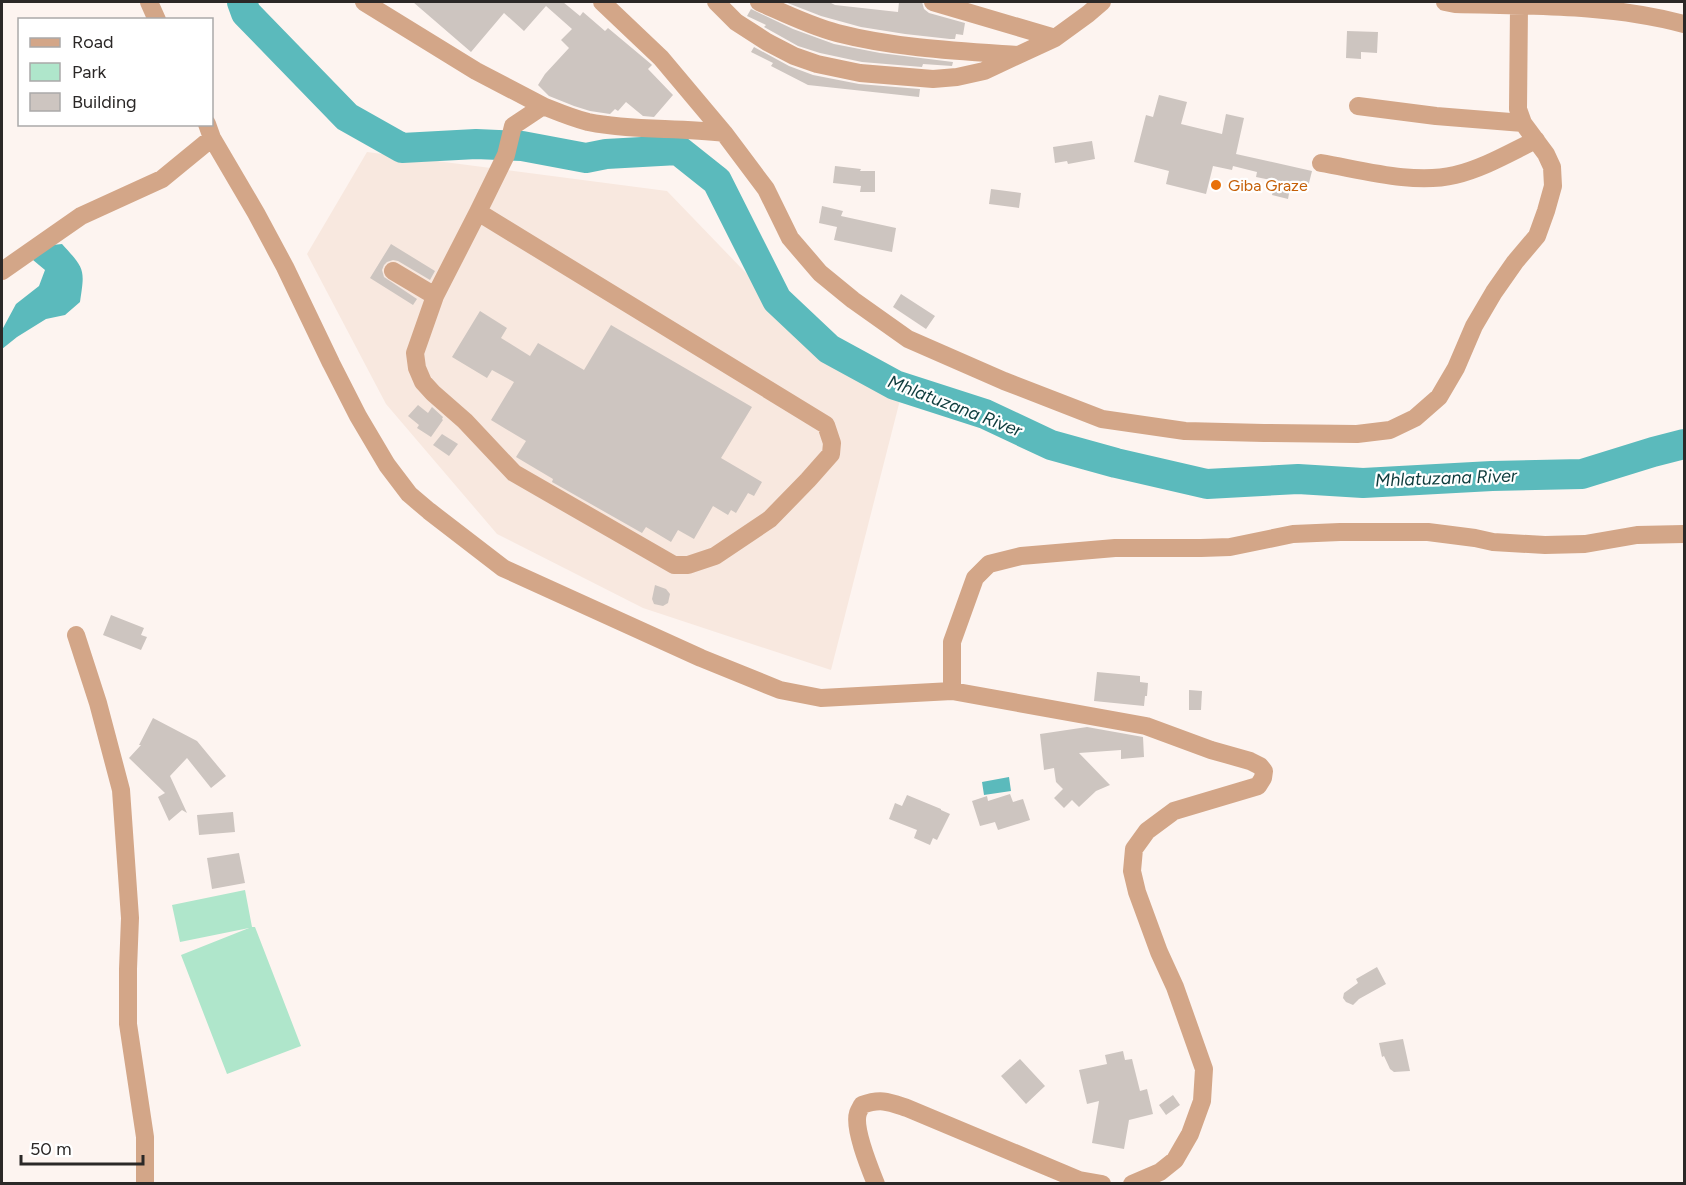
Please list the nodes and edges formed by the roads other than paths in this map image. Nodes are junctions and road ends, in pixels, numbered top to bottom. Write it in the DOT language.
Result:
graph roads {
  1 [pos="149,2"];
  2 [pos="364,2"];
  3 [pos="602,2"];
  4 [pos="716,2"];
  5 [pos="759,2"];
  6 [pos="933,2"];
  7 [pos="1102,2"];
  8 [pos="1445,2"];
  9 [pos="1518,4"];
  10 [pos="156,18"];
  11 [pos="1684,24"];
  12 [pos="1055,38"];
  13 [pos="1018,55"];
  14 [pos="543,106"];
  15 [pos="1358,106"];
  16 [pos="1523,123"];
  17 [pos="209,131"];
  18 [pos="724,133"];
  19 [pos="1536,140"];
  20 [pos="1322,163"];
  21 [pos="478,212"];
  22 [pos="2,271"];
  23 [pos="393,271"];
  24 [pos="435,296"];
  25 [pos="1684,534"];
  26 [pos="76,635"];
  27 [pos="952,691"];
  28 [pos="145,1184"];
  29 [pos="876,1184"];
  30 [pos="1102,1184"];
  31 [pos="1132,1184"];
  1 -- 10 [label="street"];
  2 -- 14 [label="street"];
  3 -- 18 [label="street"];
  4 -- 13 [label="street"];
  5 -- 13 [label="street"];
  6 -- 12 [label="street"];
  7 -- 12 [label="street"];
  8 -- 9 [label="street"];
  9 -- 11 [label="street"];
  9 -- 16 [label="street"];
  12 -- 13 [label="street"];
  14 -- 18 [label="street"];
  14 -- 21 [label="street"];
  15 -- 16 [label="street"];
  16 -- 19 [label="street"];
  17 -- 22 [label="street"];
  17 -- 27 [label="street"];
  18 -- 19 [label="street"];
  19 -- 20 [label="street"];
  21 -- 24 [label="street"];
  21 -- 24 [label="street"];
  23 -- 24 [label="street"];
  25 -- 27 [label="street"];
  26 -- 28 [label="street"];
  27 -- 31 [label="street"];
  29 -- 30 [label="street"];
}
